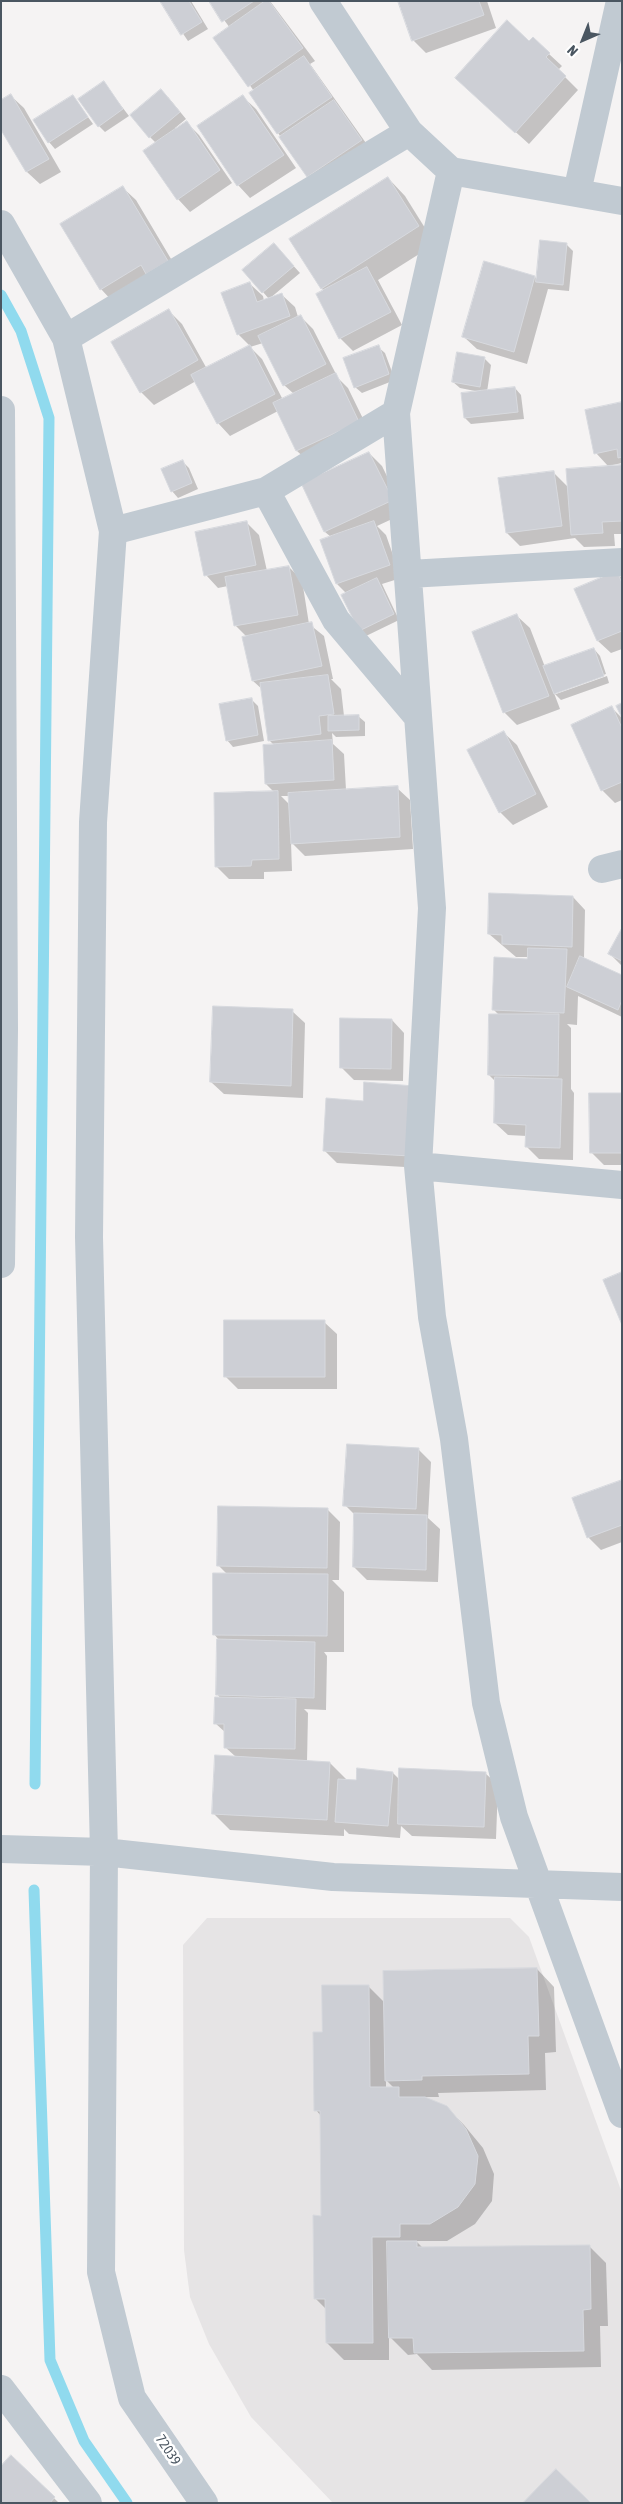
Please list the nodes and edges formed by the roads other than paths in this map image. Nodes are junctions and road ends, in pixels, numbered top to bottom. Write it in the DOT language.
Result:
graph roads {
  1 [pos="323,1"];
  2 [pos="620,1"];
  3 [pos="409,132"];
  4 [pos="451,171"];
  5 [pos="576,192"];
  6 [pos="622,201"];
  7 [pos="1,224"];
  8 [pos="66,338"];
  9 [pos="1,410"];
  10 [pos="396,413"];
  11 [pos="266,491"];
  12 [pos="113,532"];
  13 [pos="622,562"];
  14 [pos="409,574"];
  15 [pos="417,716"];
  16 [pos="418,1166"];
  17 [pos="622,1186"];
  18 [pos="1,1264"];
  19 [pos="1,1849"];
  20 [pos="104,1852"];
  21 [pos="540,1886"];
  22 [pos="622,1887"];
  23 [pos="622,2114"];
  24 [pos="1,2389"];
  25 [pos="88,2503"];
  26 [pos="204,2503"];
  1 -- 3 [label="street"];
  2 -- 5 [label="street"];
  3 -- 4 [label="street"];
  3 -- 8 [label="street"];
  4 -- 5 [label="street"];
  4 -- 10 [label="street"];
  5 -- 6 [label="street"];
  7 -- 8 [label="street"];
  8 -- 12 [label="street"];
  9 -- 18 [label="street"];
  10 -- 11 [label="street"];
  10 -- 14 [label="street"];
  11 -- 12 [label="street"];
  11 -- 15 [label="street"];
  12 -- 20 [label="street"];
  13 -- 14 [label="street"];
  14 -- 15 [label="street"];
  15 -- 16 [label="street"];
  16 -- 17 [label="street"];
  16 -- 21 [label="street"];
  19 -- 20 [label="street"];
  20 -- 21 [label="street"];
  20 -- 26 [label="street, 72039"];
  21 -- 22 [label="street"];
  21 -- 23 [label="street"];
  24 -- 25 [label="street"];
}
